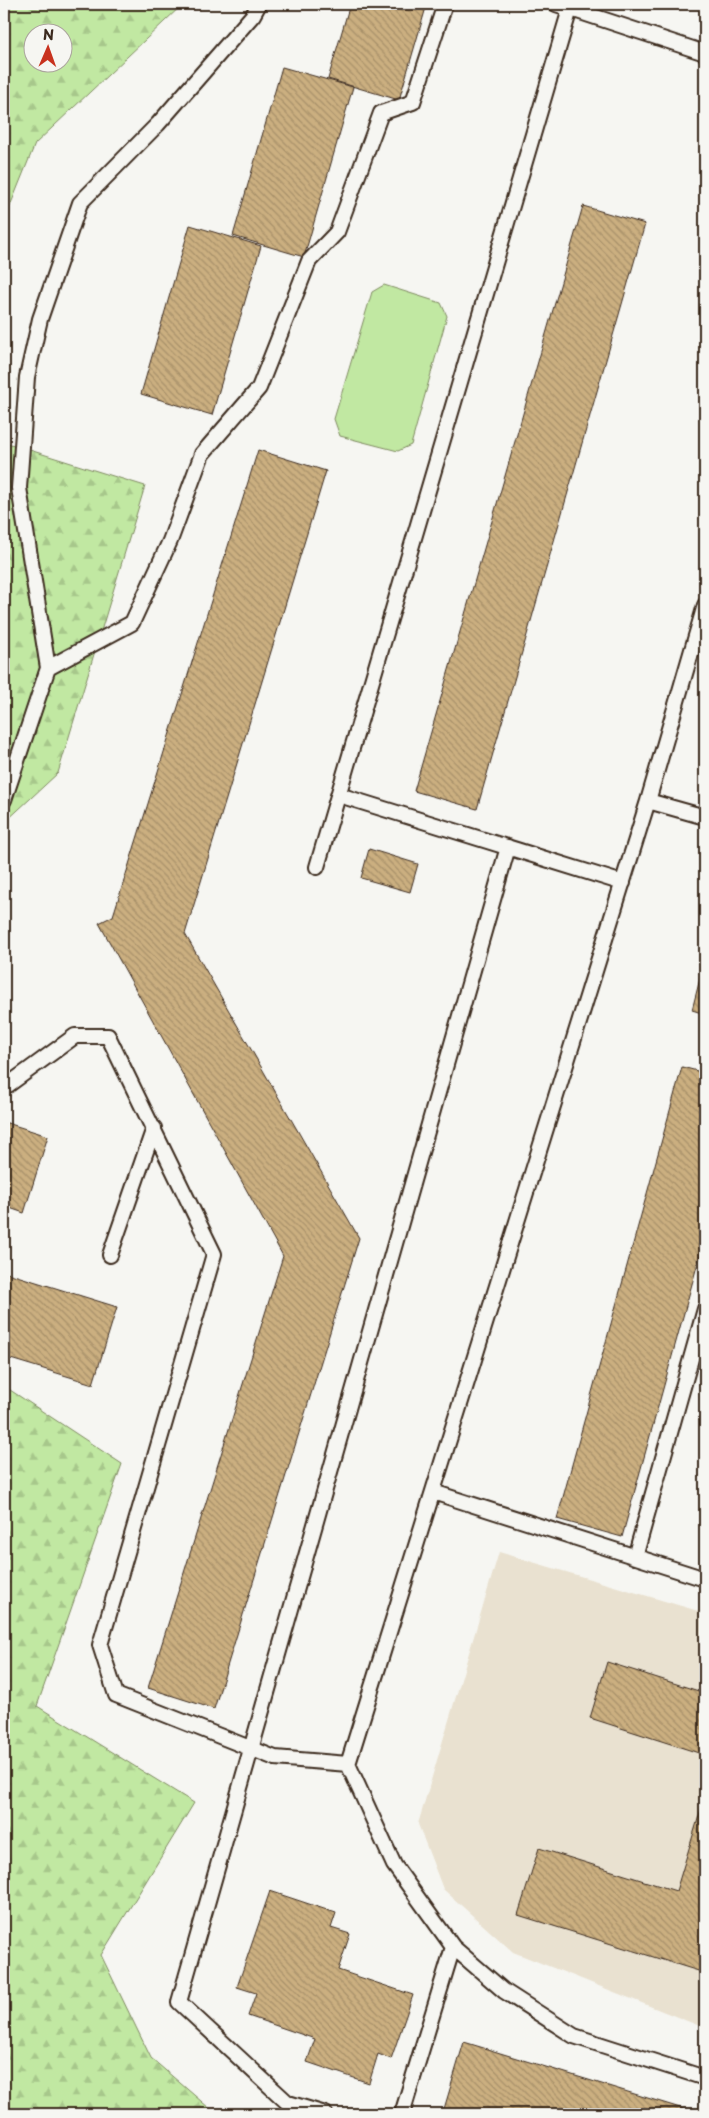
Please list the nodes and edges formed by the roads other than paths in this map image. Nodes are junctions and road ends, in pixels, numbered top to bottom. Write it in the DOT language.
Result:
graph roads {
  1 [pos="259,4"];
  2 [pos="445,4"];
  3 [pos="556,4"];
  4 [pos="570,9"];
  5 [pos="705,53"];
  6 [pos="705,605"];
  7 [pos="48,668"];
  8 [pos="339,795"];
  9 [pos="4,800"];
  10 [pos="648,801"];
  11 [pos="705,817"];
  12 [pos="508,847"];
  13 [pos="317,867"];
  14 [pos="623,883"];
  15 [pos="4,1084"];
  16 [pos="154,1128"];
  17 [pos="110,1255"];
  18 [pos="705,1308"];
  19 [pos="433,1492"];
  20 [pos="635,1557"];
  21 [pos="705,1576"];
  22 [pos="251,1749"];
  23 [pos="348,1764"];
  24 [pos="453,1947"];
  25 [pos="705,2078"];
  26 [pos="325,2114"];
  27 [pos="402,2114"];
  1 -- 7 [label="lane"];
  2 -- 7 [label="lane"];
  3 -- 4 [label="lane"];
  4 -- 5 [label="lane"];
  4 -- 8 [label="lane"];
  6 -- 10 [label="lane"];
  7 -- 9 [label="lane"];
  8 -- 12 [label="lane"];
  8 -- 13 [label="lane"];
  10 -- 11 [label="lane"];
  10 -- 14 [label="lane"];
  12 -- 14 [label="lane"];
  12 -- 22 [label="lane"];
  14 -- 19 [label="lane"];
  15 -- 16 [label="lane"];
  16 -- 17 [label="lane"];
  16 -- 22 [label="lane"];
  18 -- 20 [label="lane"];
  19 -- 20 [label="lane"];
  19 -- 23 [label="lane"];
  20 -- 21 [label="lane"];
  22 -- 23 [label="lane"];
  22 -- 26 [label="lane"];
  23 -- 24 [label="lane"];
  24 -- 25 [label="lane"];
  24 -- 27 [label="lane"];
}
